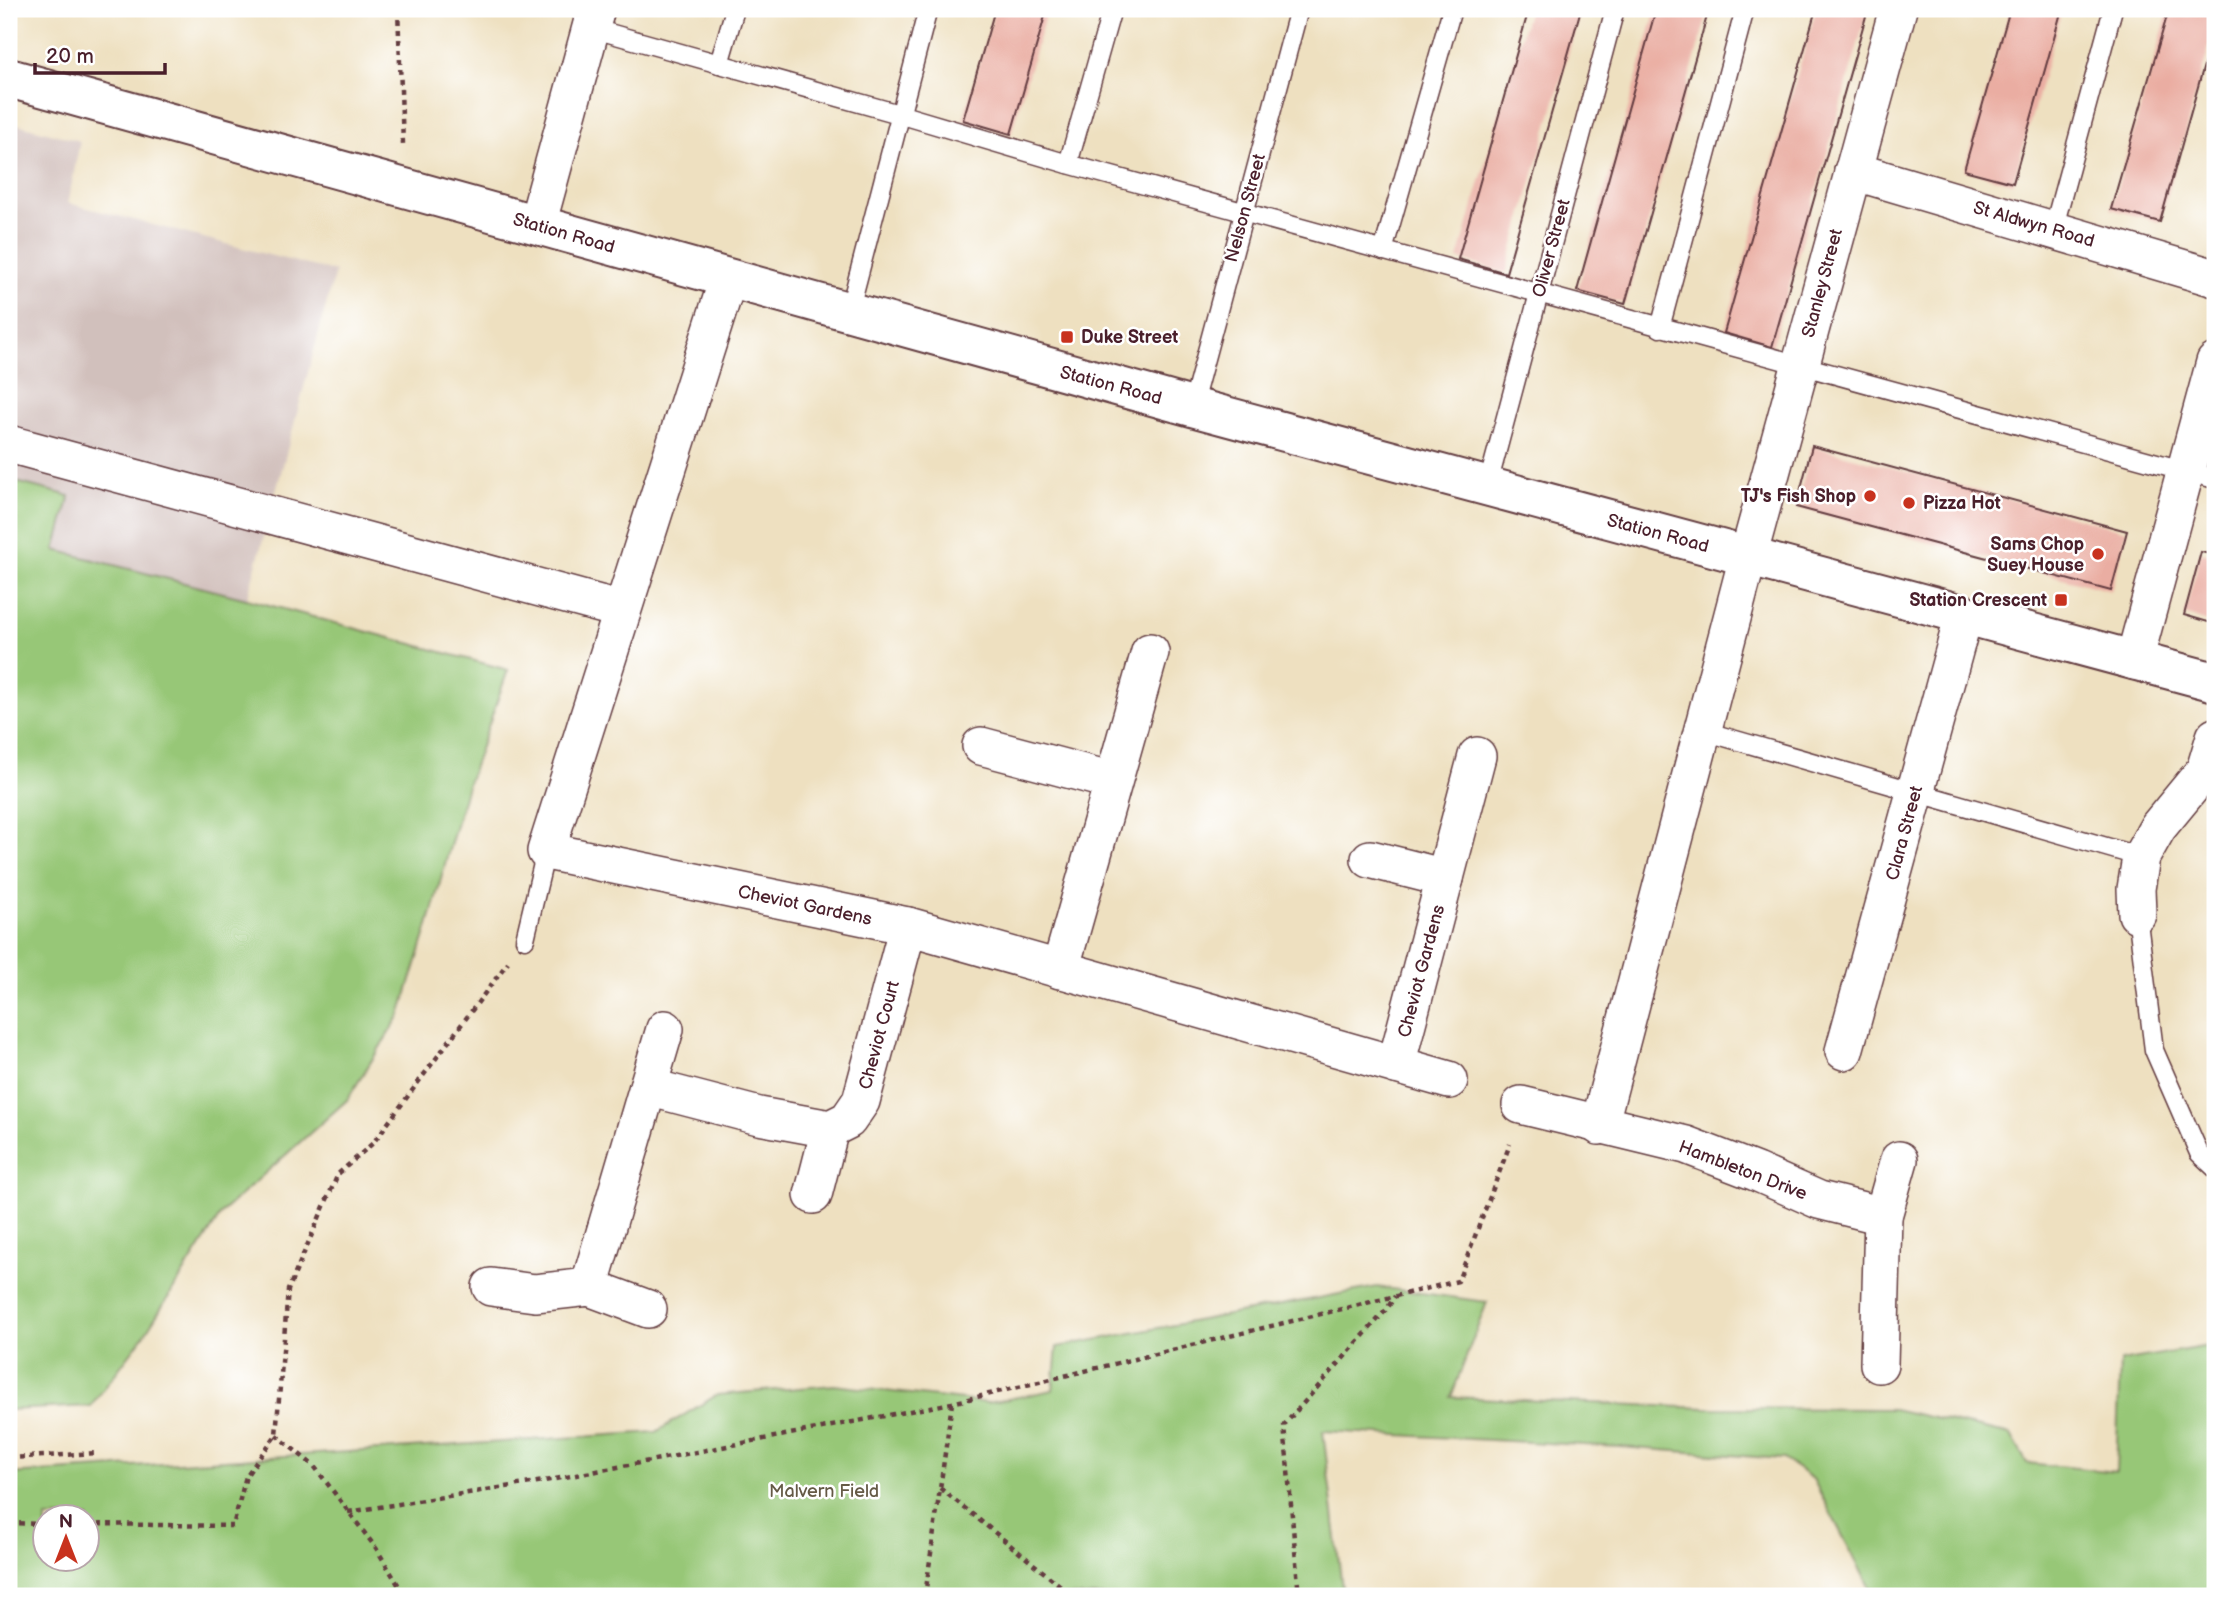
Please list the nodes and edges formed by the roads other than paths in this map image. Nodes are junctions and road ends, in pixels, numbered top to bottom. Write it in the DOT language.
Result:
graph roads {
  1 [pos="735,9"];
  2 [pos="928,9"];
  3 [pos="1112,9"];
  4 [pos="1299,9"];
  5 [pos="1452,9"];
  6 [pos="1615,9"];
  7 [pos="1745,9"];
  8 [pos="1898,9"];
  9 [pos="2113,9"];
  10 [pos="593,18"];
  11 [pos="719,64"];
  12 [pos="9,78"];
  13 [pos="899,114"];
  14 [pos="1068,164"];
  15 [pos="1853,171"];
  16 [pos="1244,213"];
  17 [pos="537,225"];
  18 [pos="2053,230"];
  19 [pos="1383,251"];
  20 [pos="2215,278"];
  21 [pos="728,279"];
  22 [pos="1539,295"];
  23 [pos="849,312"];
  24 [pos="1660,328"];
  25 [pos="2215,362"];
  26 [pos="1800,365"];
  27 [pos="1192,407"];
  28 [pos="9,444"];
  29 [pos="2201,475"];
  30 [pos="1487,488"];
  31 [pos="1748,557"];
  32 [pos="622,610"];
  33 [pos="1964,615"];
  34 [pos="1150,652"];
  35 [pos="2134,661"];
  36 [pos="2215,682"];
  37 [pos="1704,731"];
  38 [pos="2215,737"];
  39 [pos="981,746"];
  40 [pos="1477,756"];
  41 [pos="1113,781"];
  42 [pos="1916,790"];
  43 [pos="546,851"];
  44 [pos="2141,857"];
  45 [pos="1370,859"];
  46 [pos="1445,878"];
  47 [pos="2137,914"];
  48 [pos="908,926"];
  49 [pos="525,939"];
  50 [pos="1060,970"];
  51 [pos="665,1029"];
  52 [pos="1844,1051"];
  53 [pos="1396,1065"];
  54 [pos="1449,1080"];
  55 [pos="648,1087"];
  56 [pos="1521,1105"];
  57 [pos="1599,1126"];
  58 [pos="830,1129"];
  59 [pos="1899,1160"];
  60 [pos="2215,1168"];
  61 [pos="813,1195"];
  62 [pos="1882,1216"];
  63 [pos="491,1287"];
  64 [pos="589,1287"];
  65 [pos="648,1309"];
  66 [pos="1879,1364"];
  1 -- 11 [label="lane"];
  2 -- 13 [label="lane"];
  3 -- 14 [label="lane"];
  4 -- 16 [label="lane, Nelson Street"];
  5 -- 19 [label="lane"];
  6 -- 22 [label="lane, Oliver Street"];
  7 -- 24 [label="lane"];
  8 -- 15 [label="street, Stanley Street"];
  9 -- 18 [label="lane"];
  10 -- 11 [label="lane"];
  10 -- 17 [label="street"];
  11 -- 13 [label="lane"];
  12 -- 17 [label="main road, Station Road"];
  13 -- 14 [label="lane"];
  13 -- 23 [label="lane"];
  14 -- 16 [label="lane"];
  15 -- 18 [label="street, St Aldwyn Road"];
  15 -- 26 [label="street, Stanley Street"];
  16 -- 19 [label="lane"];
  16 -- 27 [label="lane, Nelson Street"];
  17 -- 21 [label="main road, Station Road"];
  18 -- 20 [label="street, St Aldwyn Road"];
  19 -- 22 [label="lane"];
  21 -- 23 [label="main road, Station Road"];
  21 -- 32 [label="street"];
  22 -- 24 [label="lane"];
  22 -- 30 [label="lane, Oliver Street"];
  23 -- 27 [label="main road, Station Road"];
  24 -- 26 [label="lane"];
  25 -- 29 [label="street"];
  26 -- 29 [label="lane"];
  26 -- 31 [label="street, Stanley Street"];
  27 -- 30 [label="main road, Station Road"];
  28 -- 32 [label="street"];
  29 -- 35 [label="street"];
  30 -- 31 [label="main road, Station Road"];
  31 -- 33 [label="main road, Station Road"];
  31 -- 37 [label="street, Stanley Street"];
  32 -- 43 [label="street"];
  33 -- 35 [label="main road, Station Road"];
  33 -- 42 [label="street, Clara Street"];
  34 -- 41 [label="street"];
  35 -- 36 [label="main road, Station Road"];
  37 -- 42 [label="lane"];
  37 -- 57 [label="street, Stanley Street"];
  38 -- 44 [label="street"];
  39 -- 41 [label="street"];
  40 -- 46 [label="street, Cheviot Gardens"];
  41 -- 50 [label="street"];
  42 -- 44 [label="lane"];
  42 -- 52 [label="street, Clara Street"];
  43 -- 48 [label="street, Cheviot Gardens"];
  43 -- 49 [label="lane"];
  44 -- 47 [label="street"];
  45 -- 46 [label="street"];
  46 -- 53 [label="street, Cheviot Gardens"];
  47 -- 60 [label="lane"];
  48 -- 50 [label="street, Cheviot Gardens"];
  48 -- 58 [label="street, Cheviot Court"];
  50 -- 53 [label="street, Cheviot Gardens"];
  51 -- 55 [label="street"];
  53 -- 54 [label="street, Cheviot Gardens"];
  55 -- 58 [label="street"];
  55 -- 64 [label="street"];
  56 -- 57 [label="street, Hambleton Drive"];
  57 -- 62 [label="street, Hambleton Drive"];
  58 -- 61 [label="street"];
  59 -- 62 [label="street"];
  62 -- 66 [label="street"];
  63 -- 64 [label="street"];
  64 -- 65 [label="street"];
}
